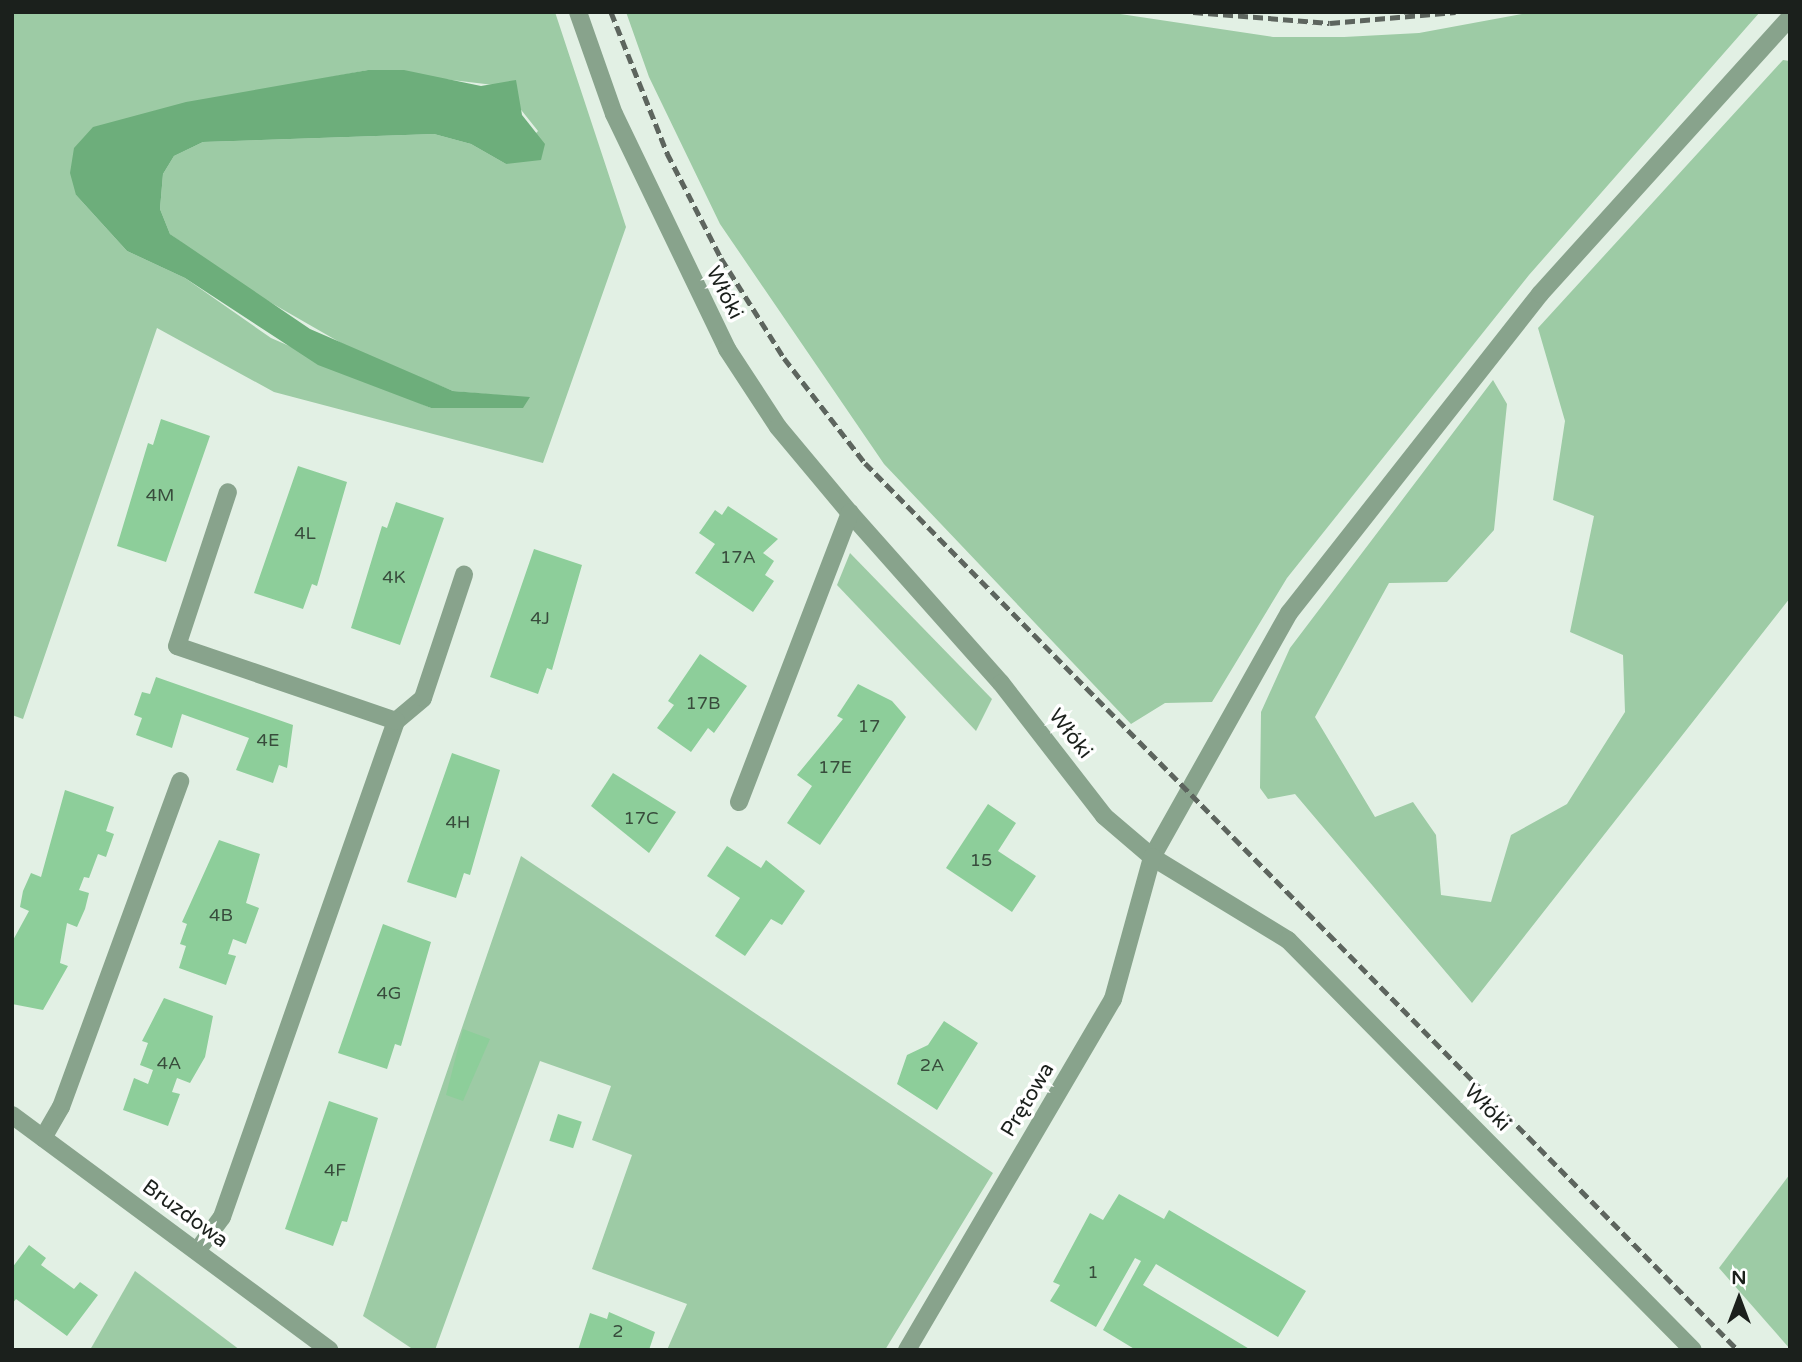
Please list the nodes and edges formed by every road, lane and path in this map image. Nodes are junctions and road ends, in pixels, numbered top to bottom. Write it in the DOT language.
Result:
graph roads {
  1 [pos="578,12"];
  2 [pos="1790,17"];
  3 [pos="228,492"];
  4 [pos="850,513"];
  5 [pos="464,575"];
  6 [pos="396,721"];
  7 [pos="180,781"];
  8 [pos="739,802"];
  9 [pos="1152,857"];
  10 [pos="12,1115"];
  11 [pos="43,1138"];
  12 [pos="197,1251"];
  13 [pos="330,1350"];
  14 [pos="906,1350"];
  15 [pos="1693,1350"];
  1 -- 4 [label="street, Włóki"];
  2 -- 9 [label="street, Prętowa"];
  3 -- 6 [label="street"];
  4 -- 8 [label="street"];
  4 -- 9 [label="street, Włóki"];
  5 -- 6 [label="street"];
  6 -- 12 [label="street"];
  7 -- 11 [label="street"];
  9 -- 14 [label="street, Prętowa"];
  9 -- 15 [label="street, Włóki"];
  10 -- 11 [label="street, Bruzdowa"];
  11 -- 12 [label="street, Bruzdowa"];
  12 -- 13 [label="street, Bruzdowa"];
}
